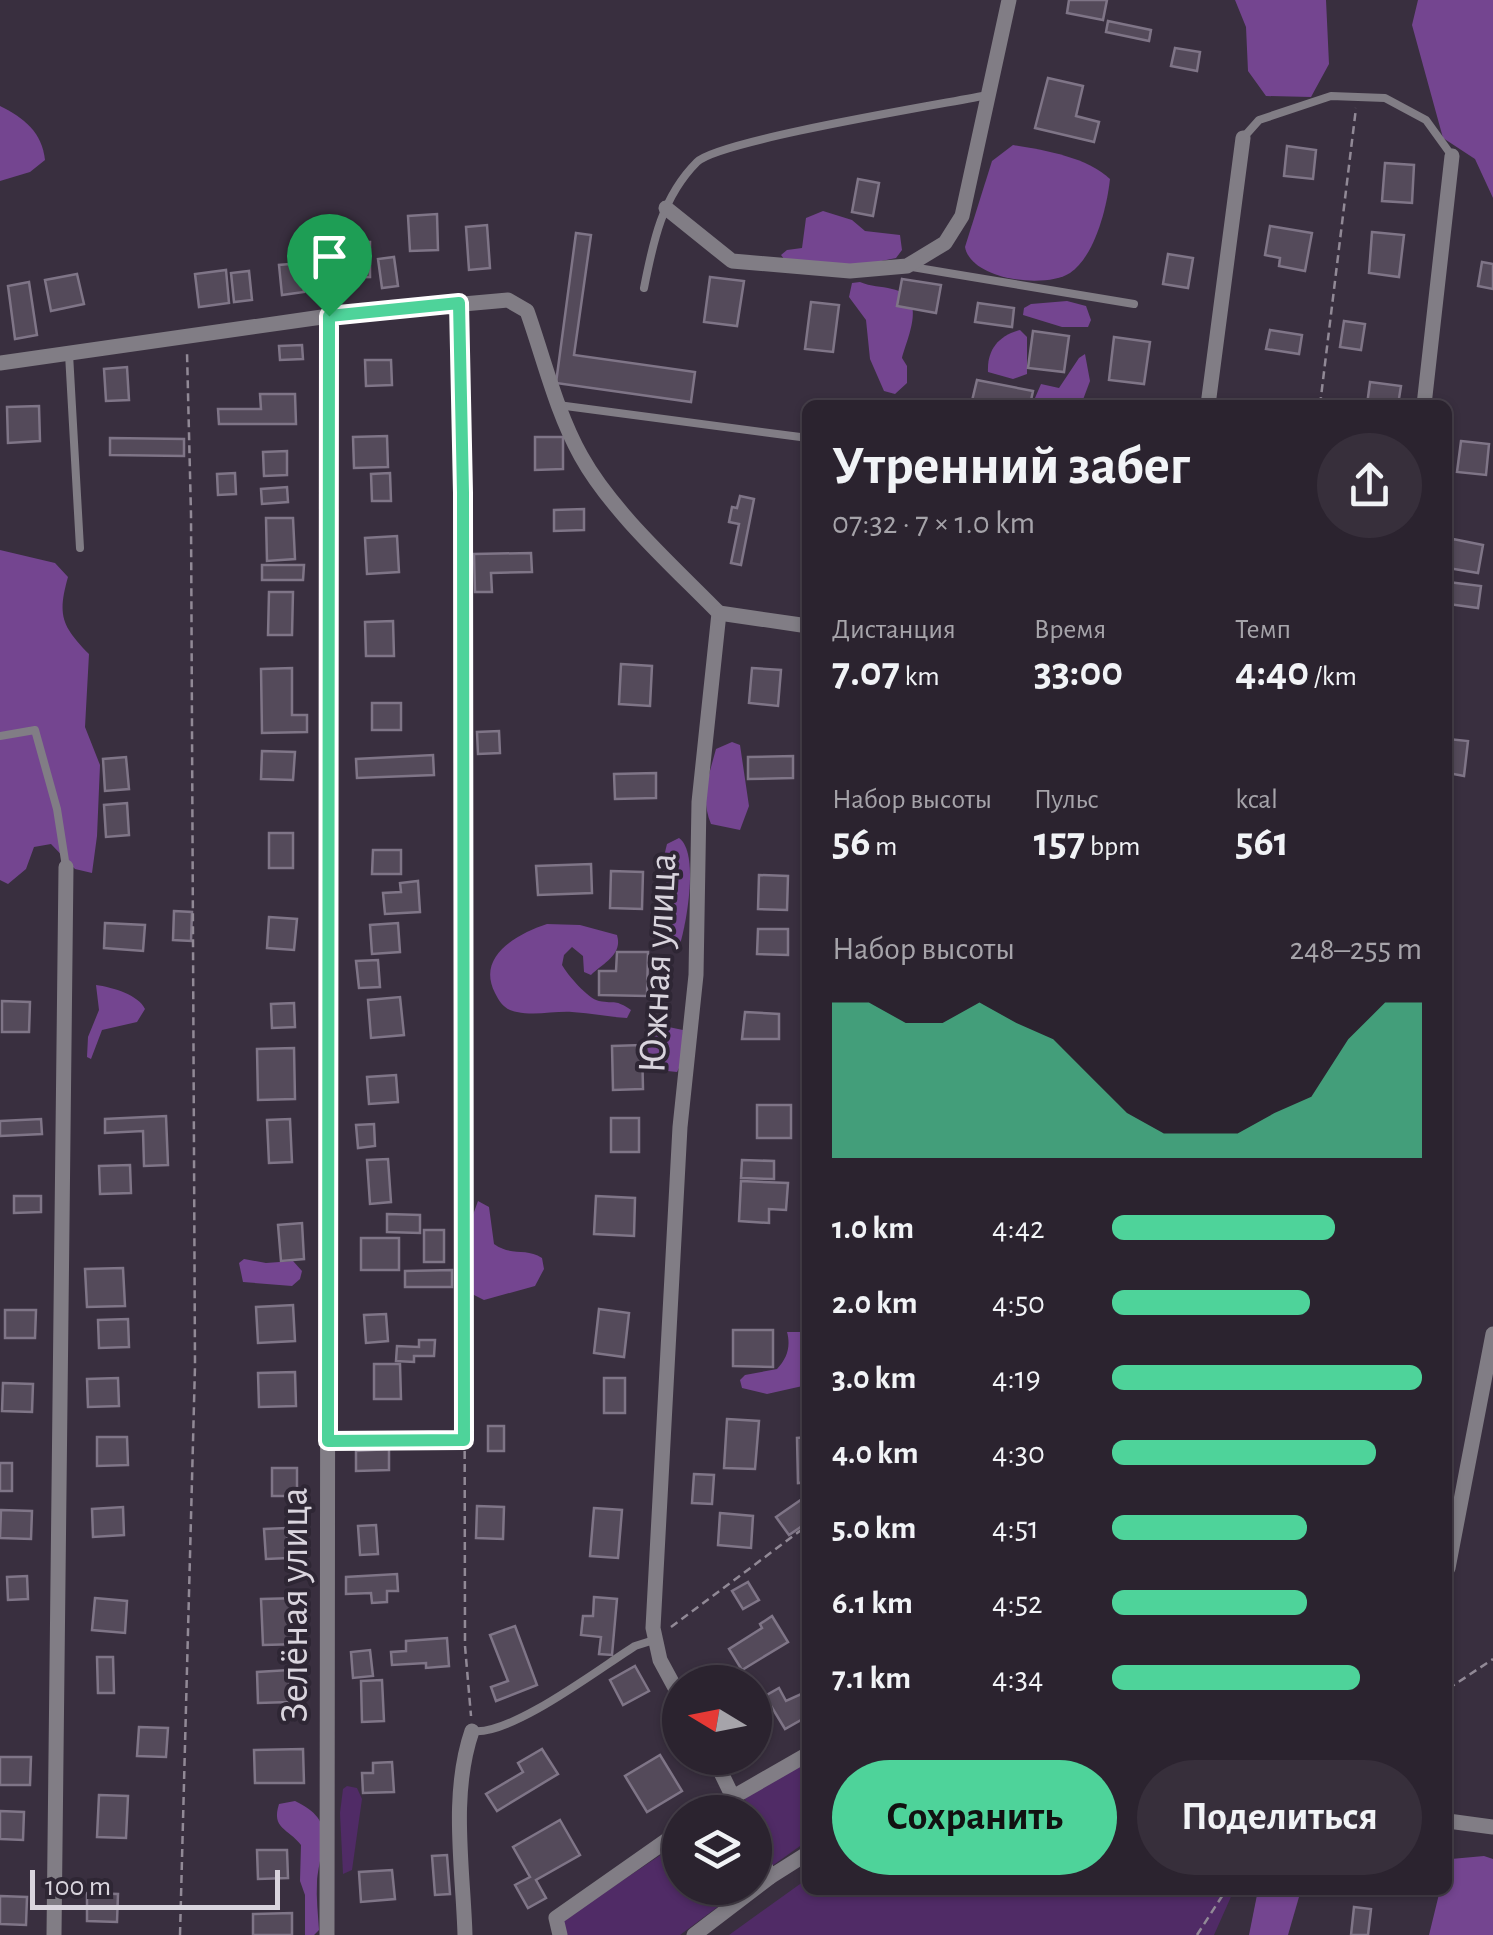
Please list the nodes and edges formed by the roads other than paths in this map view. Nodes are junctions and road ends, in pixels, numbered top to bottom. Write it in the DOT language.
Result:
graph roads {
  1 [pos="1009,0"];
  2 [pos="988,95"];
  3 [pos="1243,138"];
  4 [pos="1452,156"];
  5 [pos="666,208"];
  6 [pos="908,266"];
  7 [pos="644,288"];
  8 [pos="1134,304"];
  9 [pos="329,316"];
  10 [pos="69,354"];
  11 [pos="0,364"];
  12 [pos="1209,400"];
  13 [pos="1425,400"];
  14 [pos="558,405"];
  15 [pos="802,437"];
  16 [pos="80,548"];
  17 [pos="719,613"];
  18 [pos="802,625"];
  19 [pos="0,736"];
  20 [pos="66,867"];
  21 [pos="1493,1334"];
  22 [pos="1452,1547"];
  23 [pos="654,1640"];
  24 [pos="663,1665"];
  25 [pos="472,1731"];
  26 [pos="802,1757"];
  27 [pos="722,1775"];
  28 [pos="732,1795"];
  29 [pos="1452,1821"];
  30 [pos="1493,1826"];
  31 [pos="662,1844"];
  32 [pos="802,1857"];
  33 [pos="772,1876"];
  34 [pos="733,1905"];
  35 [pos="54,1935"];
  36 [pos="328,1935"];
  37 [pos="466,1935"];
  38 [pos="560,1935"];
  39 [pos="694,1935"];
  1 -- 2 [label="street"];
  2 -- 5 [label="lane"];
  2 -- 6 [label="street"];
  3 -- 4 [label="lane"];
  3 -- 12 [label="street"];
  4 -- 13 [label="street"];
  5 -- 6 [label="street"];
  5 -- 7 [label="lane"];
  6 -- 8 [label="lane"];
  9 -- 10 [label="street"];
  9 -- 14 [label="street"];
  9 -- 36 [label="street, Зелёная улица"];
  10 -- 11 [label="street"];
  10 -- 16 [label="lane"];
  14 -- 15 [label="lane"];
  14 -- 17 [label="street"];
  17 -- 18 [label="street"];
  17 -- 23 [label="street, Южная улица"];
  19 -- 20 [label="lane"];
  20 -- 35 [label="street"];
  21 -- 22 [label="street"];
  23 -- 24 [label="street, Южная улица"];
  23 -- 25 [label="lane"];
  25 -- 37 [label="street"];
  26 -- 28 [label="street"];
  27 -- 28 [label="street"];
  29 -- 30 [label="street"];
  31 -- 38 [label="street"];
  32 -- 33 [label="street"];
  34 -- 39 [label="street"];
}
